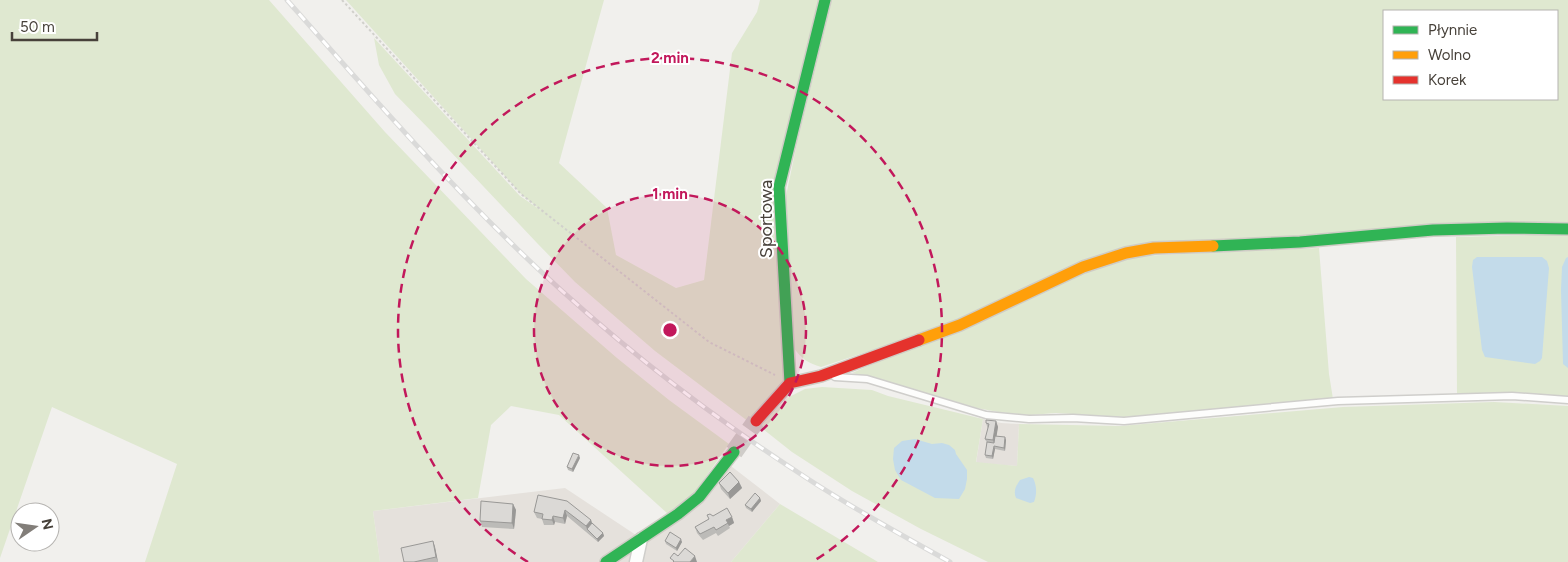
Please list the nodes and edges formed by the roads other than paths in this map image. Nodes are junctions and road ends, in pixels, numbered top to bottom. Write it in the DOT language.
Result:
graph roads {
  1 [pos="825,0"];
  2 [pos="1568,229"];
  3 [pos="821,376"];
  4 [pos="790,382"];
  5 [pos="1568,400"];
  6 [pos="756,421"];
  7 [pos="734,452"];
  8 [pos="641,539"];
  9 [pos="606,562"];
  10 [pos="636,562"];
  1 -- 4 [label="street, Sportowa"];
  2 -- 3 [label="street"];
  3 -- 4 [label="street"];
  3 -- 5 [label="lane"];
  4 -- 6 [label="street"];
  7 -- 8 [label="street"];
  8 -- 9 [label="street"];
  8 -- 10 [label="street"];
}
